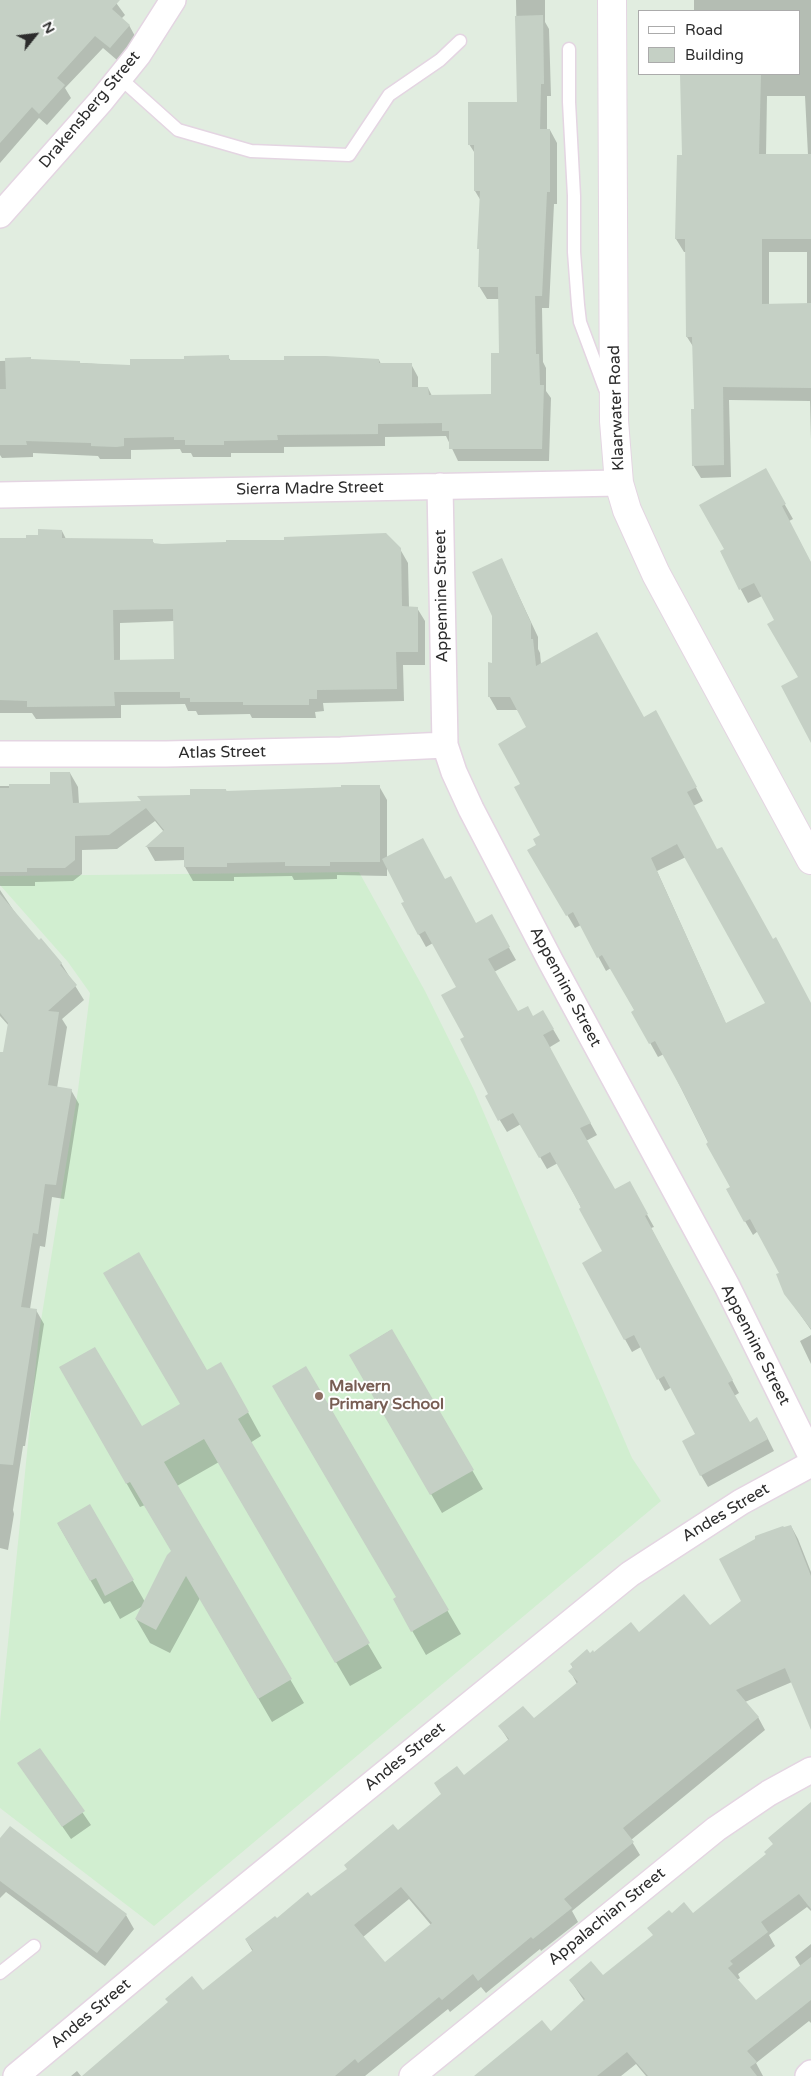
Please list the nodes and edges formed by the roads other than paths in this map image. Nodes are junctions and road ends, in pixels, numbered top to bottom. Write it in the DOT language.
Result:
graph roads {
  1 [pos="174,0"];
  2 [pos="612,0"];
  3 [pos="460,40"];
  4 [pos="569,49"];
  5 [pos="120,78"];
  6 [pos="0,215"];
  7 [pos="614,421"];
  8 [pos="620,483"];
  9 [pos="440,486"];
  10 [pos="0,495"];
  11 [pos="444,745"];
  12 [pos="0,754"];
  13 [pos="811,860"];
  14 [pos="811,1456"];
  15 [pos="811,1464"];
  16 [pos="811,1770"];
  17 [pos="34,1946"];
  18 [pos="0,1973"];
  19 [pos="811,2073"];
  20 [pos="16,2076"];
  21 [pos="412,2076"];
  22 [pos="808,2076"];
  1 -- 5 [label="street, Drakensberg Street"];
  2 -- 7 [label="street, Klaarwater Road"];
  3 -- 5 [label="lane"];
  4 -- 7 [label="lane"];
  5 -- 6 [label="street, Drakensberg Street"];
  7 -- 8 [label="street, Klaarwater Road"];
  8 -- 9 [label="street, Sierra Madre Street"];
  8 -- 13 [label="street, Klaarwater Road"];
  9 -- 10 [label="street, Sierra Madre Street"];
  9 -- 11 [label="street, Appennine Street"];
  11 -- 12 [label="street, Atlas Street"];
  11 -- 14 [label="street, Appennine Street"];
  15 -- 20 [label="street, Andes Street"];
  16 -- 21 [label="street, Appalachian Street"];
  17 -- 18 [label="lane"];
  19 -- 22 [label="street"];
}
